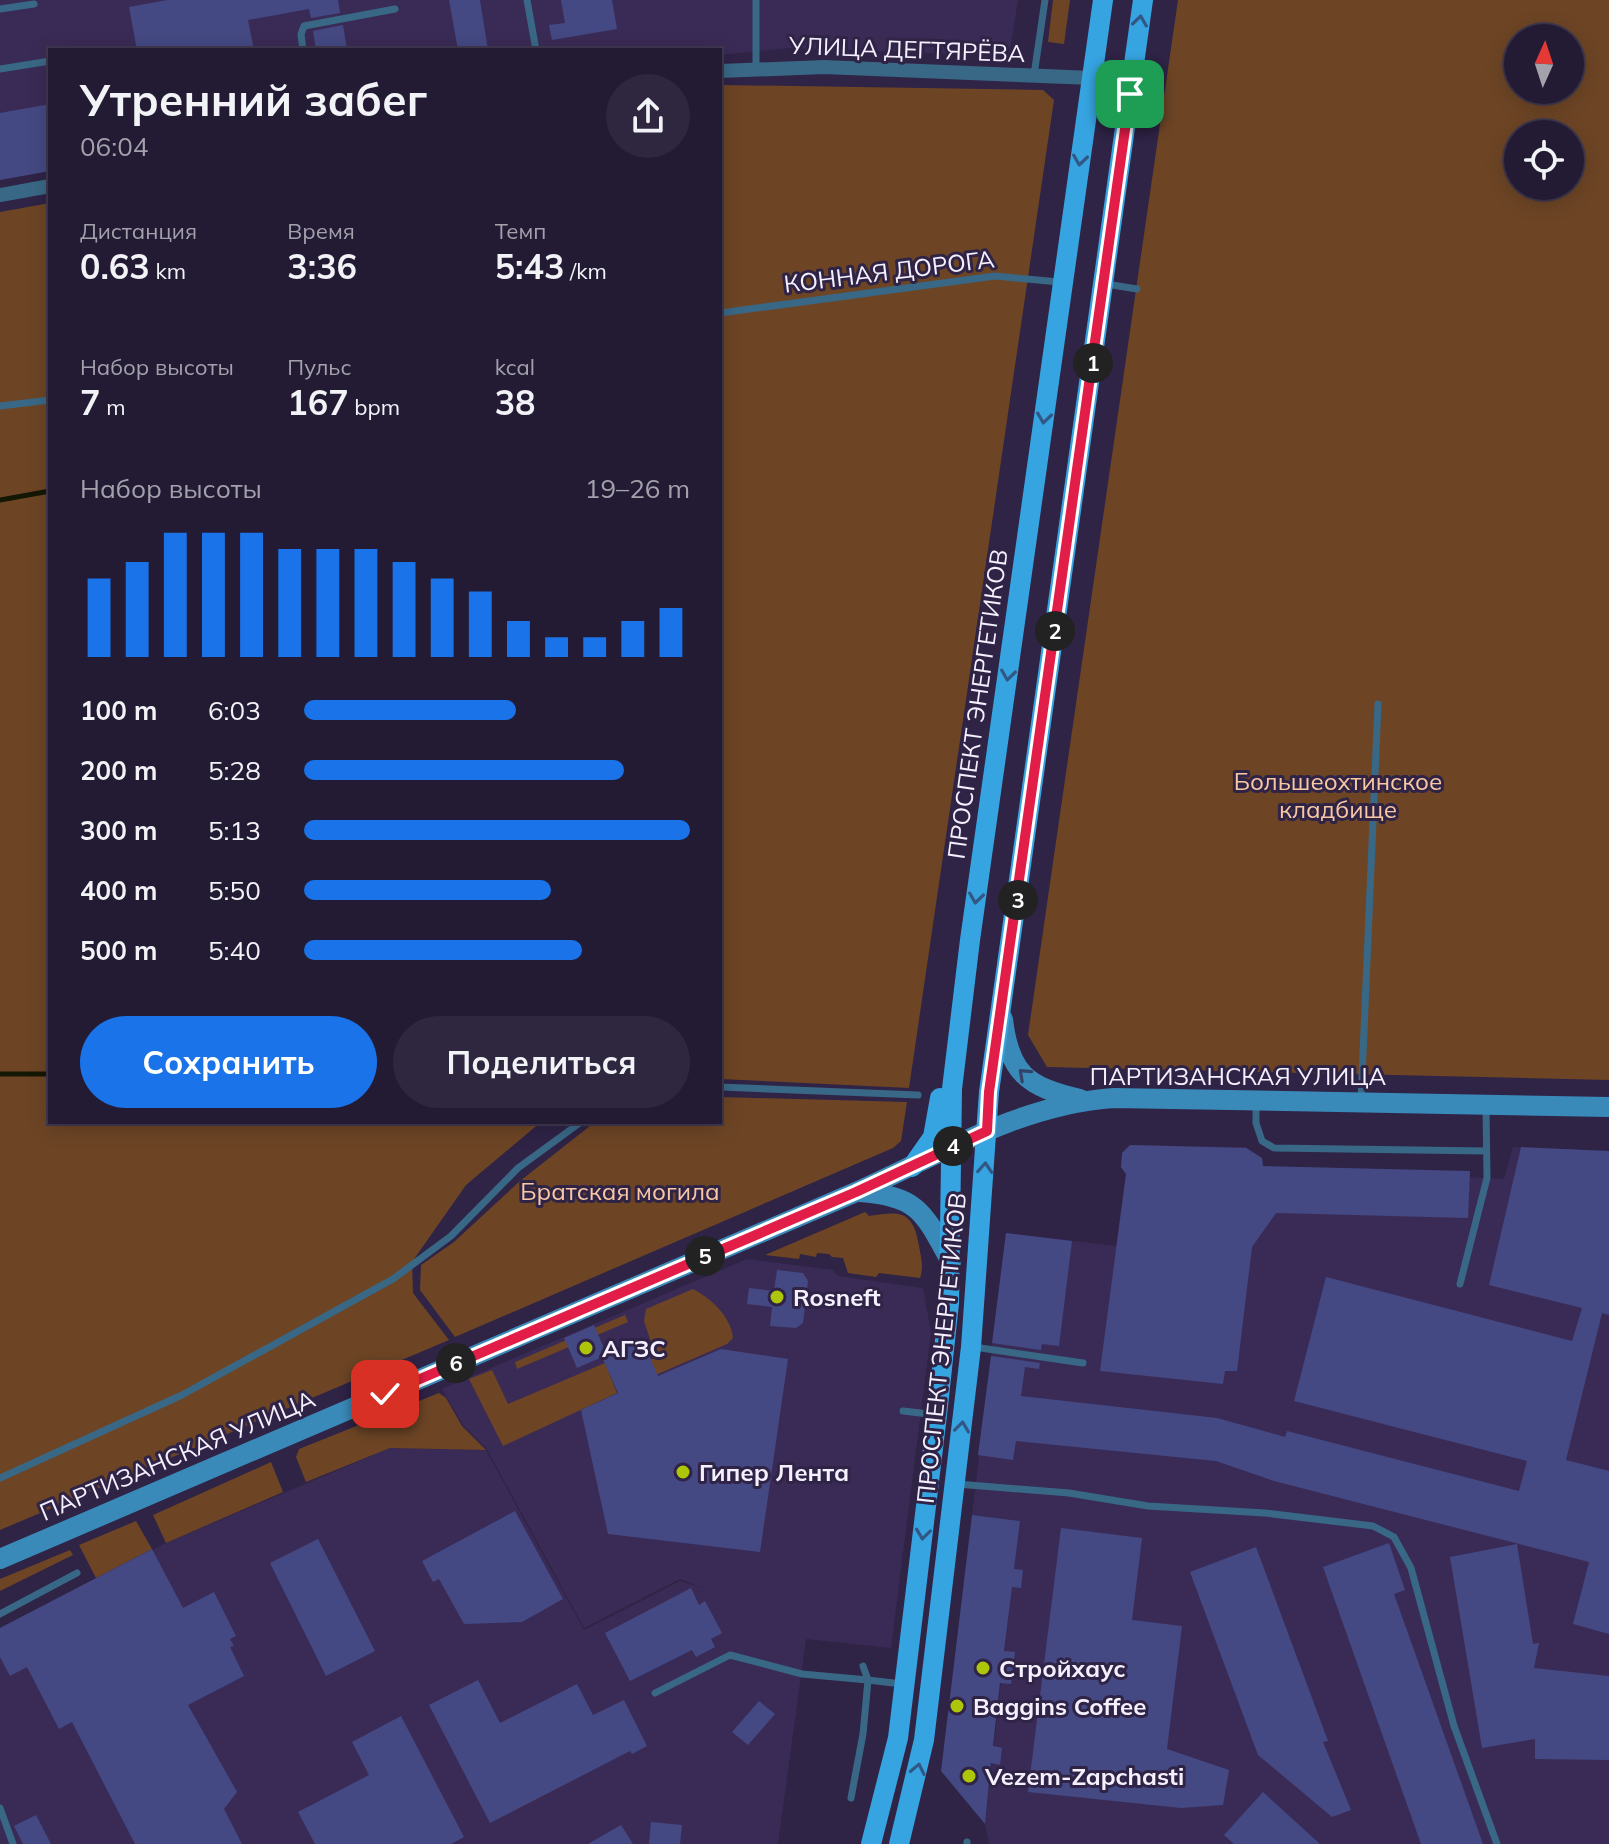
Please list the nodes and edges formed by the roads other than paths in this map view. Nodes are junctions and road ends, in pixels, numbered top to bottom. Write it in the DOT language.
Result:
graph roads {
  1 [pos="527,0"];
  2 [pos="756,0"];
  3 [pos="1045,0"];
  4 [pos="1103,0"];
  5 [pos="1143,0"];
  6 [pos="34,4"];
  7 [pos="0,9"];
  8 [pos="395,9"];
  9 [pos="303,48"];
  10 [pos="536,48"];
  11 [pos="48,61"];
  12 [pos="756,68"];
  13 [pos="0,69"];
  14 [pos="722,71"];
  15 [pos="1034,75"];
  16 [pos="1092,78"];
  17 [pos="48,186"];
  18 [pos="0,195"];
  19 [pos="1063,282"];
  20 [pos="1104,283"];
  21 [pos="1137,289"];
  22 [pos="722,313"];
  23 [pos="48,400"];
  24 [pos="0,406"];
  25 [pos="1378,704"];
  26 [pos="1002,1014"];
  27 [pos="960,1022"];
  28 [pos="722,1087"];
  29 [pos="918,1095"];
  30 [pos="1084,1100"];
  31 [pos="1256,1101"];
  32 [pos="1361,1102"];
  33 [pos="1486,1105"];
  34 [pos="1609,1107"];
  35 [pos="578,1124"];
  36 [pos="987,1131"];
  37 [pos="950,1147"];
  38 [pos="1486,1151"];
  39 [pos="912,1167"];
  40 [pos="856,1192"];
  41 [pos="951,1262"];
  42 [pos="1460,1284"];
  43 [pos="971,1347"];
  44 [pos="1083,1363"];
  45 [pos="903,1411"];
  46 [pos="937,1415"];
  47 [pos="0,1478"];
  48 [pos="955,1483"];
  49 [pos="0,1559"];
  50 [pos="77,1573"];
  51 [pos="0,1614"];
  52 [pos="863,1666"];
  53 [pos="868,1680"];
  54 [pos="905,1684"];
  55 [pos="655,1693"];
  56 [pos="851,1798"];
  57 [pos="0,1808"];
  58 [pos="13,1844"];
  59 [pos="871,1844"];
  60 [pos="899,1844"];
  61 [pos="1497,1844"];
  1 -- 10 [label="lane"];
  2 -- 12 [label="lane"];
  3 -- 15 [label="lane"];
  4 -- 16 [label="main road, ПРОСПЕКТ ЭНЕРГЕТИКОВ"];
  20 -- 5 [label="main road, ПРОСПЕКТ ЭНЕРГЕТИКОВ, one-way"];
  6 -- 7 [label="lane"];
  8 -- 9 [label="lane"];
  11 -- 13 [label="lane"];
  12 -- 14 [label="street, УЛИЦА ДЕГТЯРЁВА"];
  12 -- 15 [label="street, УЛИЦА ДЕГТЯРЁВА"];
  15 -- 16 [label="street, УЛИЦА ДЕГТЯРЁВА"];
  16 -- 19 [label="main road, ПРОСПЕКТ ЭНЕРГЕТИКОВ, one-way"];
  17 -- 18 [label="street"];
  19 -- 22 [label="lane, КОННАЯ ДОРОГА"];
  19 -- 27 [label="main road, ПРОСПЕКТ ЭНЕРГЕТИКОВ, one-way"];
  20 -- 21 [label="lane"];
  20 -- 26 [label="main road, ПРОСПЕКТ ЭНЕРГЕТИКОВ"];
  23 -- 24 [label="lane"];
  25 -- 32 [label="lane"];
  30 -- 26 [label="street, one-way"];
  26 -- 36 [label="main road, ПРОСПЕКТ ЭНЕРГЕТИКОВ"];
  27 -- 37 [label="main road, ПРОСПЕКТ ЭНЕРГЕТИКОВ"];
  27 -- 39 [label="main road"];
  28 -- 29 [label="lane"];
  30 -- 31 [label="street, ПАРТИЗАНСКАЯ УЛИЦА"];
  30 -- 36 [label="street, ПАРТИЗАНСКАЯ УЛИЦА"];
  31 -- 32 [label="street, ПАРТИЗАНСКАЯ УЛИЦА"];
  31 -- 38 [label="lane"];
  32 -- 33 [label="street, ПАРТИЗАНСКАЯ УЛИЦА"];
  33 -- 34 [label="street, ПАРТИЗАНСКАЯ УЛИЦА"];
  33 -- 38 [label="lane"];
  35 -- 47 [label="lane"];
  36 -- 37 [label="street, ПАРТИЗАНСКАЯ УЛИЦА"];
  43 -- 36 [label="main road, ПРОСПЕКТ ЭНЕРГЕТИКОВ, one-way"];
  37 -- 39 [label="street, ПАРТИЗАНСКАЯ УЛИЦА"];
  37 -- 41 [label="main road, ПРОСПЕКТ ЭНЕРГЕТИКОВ"];
  38 -- 42 [label="lane"];
  39 -- 40 [label="street, ПАРТИЗАНСКАЯ УЛИЦА"];
  40 -- 41 [label="street"];
  40 -- 49 [label="street, ПАРТИЗАНСКАЯ УЛИЦА"];
  41 -- 46 [label="main road, ПРОСПЕКТ ЭНЕРГЕТИКОВ"];
  43 -- 44 [label="lane"];
  48 -- 43 [label="main road, ПРОСПЕКТ ЭНЕРГЕТИКОВ, one-way"];
  45 -- 46 [label="lane"];
  46 -- 54 [label="main road, ПРОСПЕКТ ЭНЕРГЕТИКОВ, one-way"];
  60 -- 48 [label="main road, ПРОСПЕКТ ЭНЕРГЕТИКОВ, one-way"];
  48 -- 61 [label="lane"];
  50 -- 51 [label="lane"];
  52 -- 53 [label="lane"];
  53 -- 54 [label="lane"];
  53 -- 55 [label="lane"];
  53 -- 56 [label="lane"];
  54 -- 59 [label="main road, ПРОСПЕКТ ЭНЕРГЕТИКОВ"];
  57 -- 58 [label="lane"];
}
